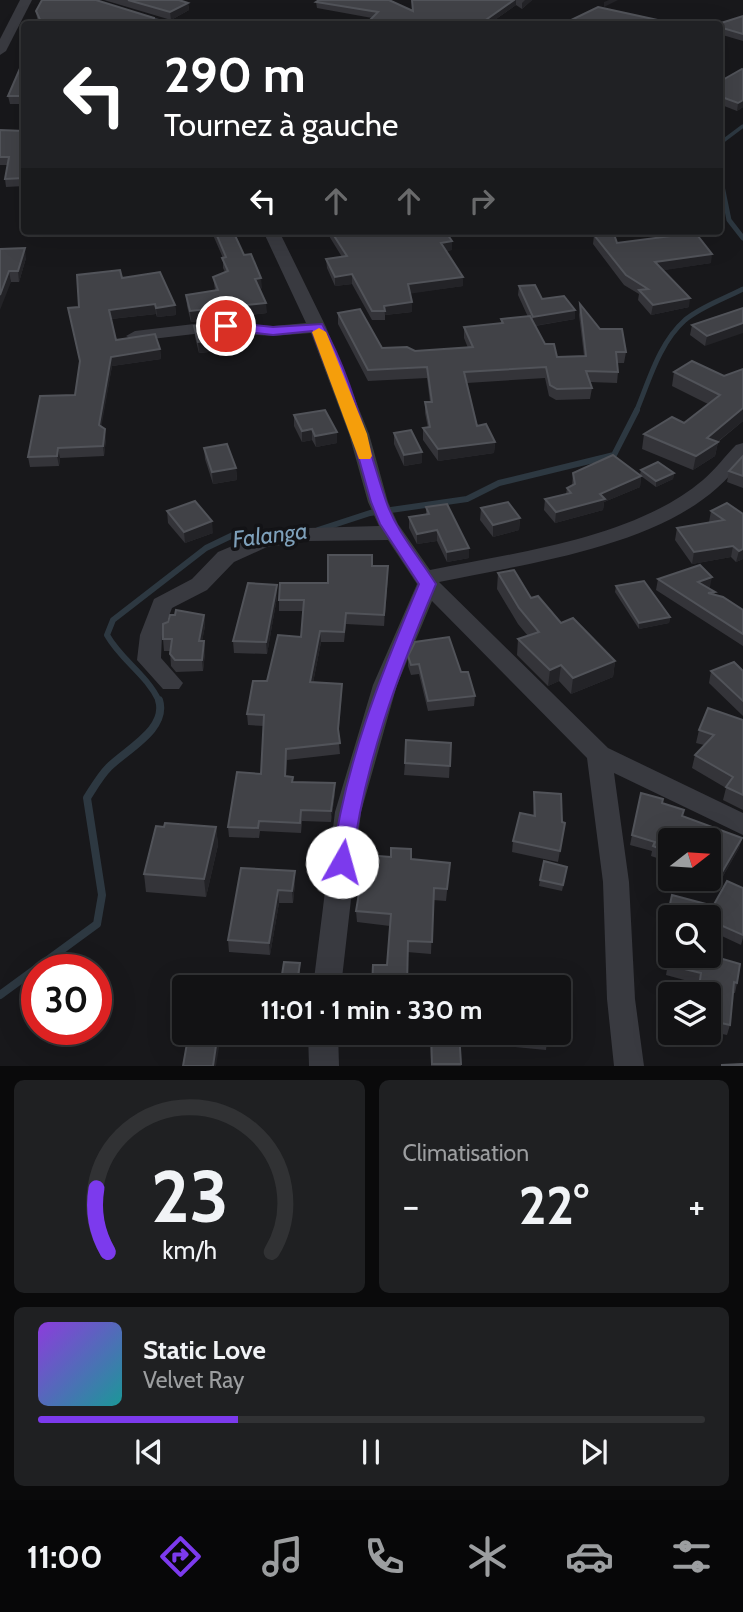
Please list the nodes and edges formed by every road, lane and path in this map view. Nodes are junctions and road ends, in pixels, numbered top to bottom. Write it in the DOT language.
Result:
graph roads {
  1 [pos="26,0"];
  2 [pos="81,0"];
  3 [pos="159,21"];
  4 [pos="0,51"];
  5 [pos="273,235"];
  6 [pos="317,327"];
  7 [pos="135,336"];
  8 [pos="743,449"];
  9 [pos="387,520"];
  10 [pos="426,581"];
  11 [pos="172,683"];
  12 [pos="599,755"];
  13 [pos="743,825"];
  14 [pos="328,975"];
  15 [pos="323,1045"];
  16 [pos="324,1066"];
  17 [pos="629,1066"];
  1 -- 4 [label="street"];
  2 -- 3 [label="street"];
  5 -- 6 [label="street"];
  6 -- 7 [label="street"];
  6 -- 9 [label="street"];
  8 -- 10 [label="street"];
  9 -- 10 [label="street"];
  9 -- 11 [label="street"];
  10 -- 12 [label="street"];
  10 -- 14 [label="street"];
  12 -- 13 [label="street"];
  12 -- 17 [label="street"];
  15 -- 16 [label="street"];
}
